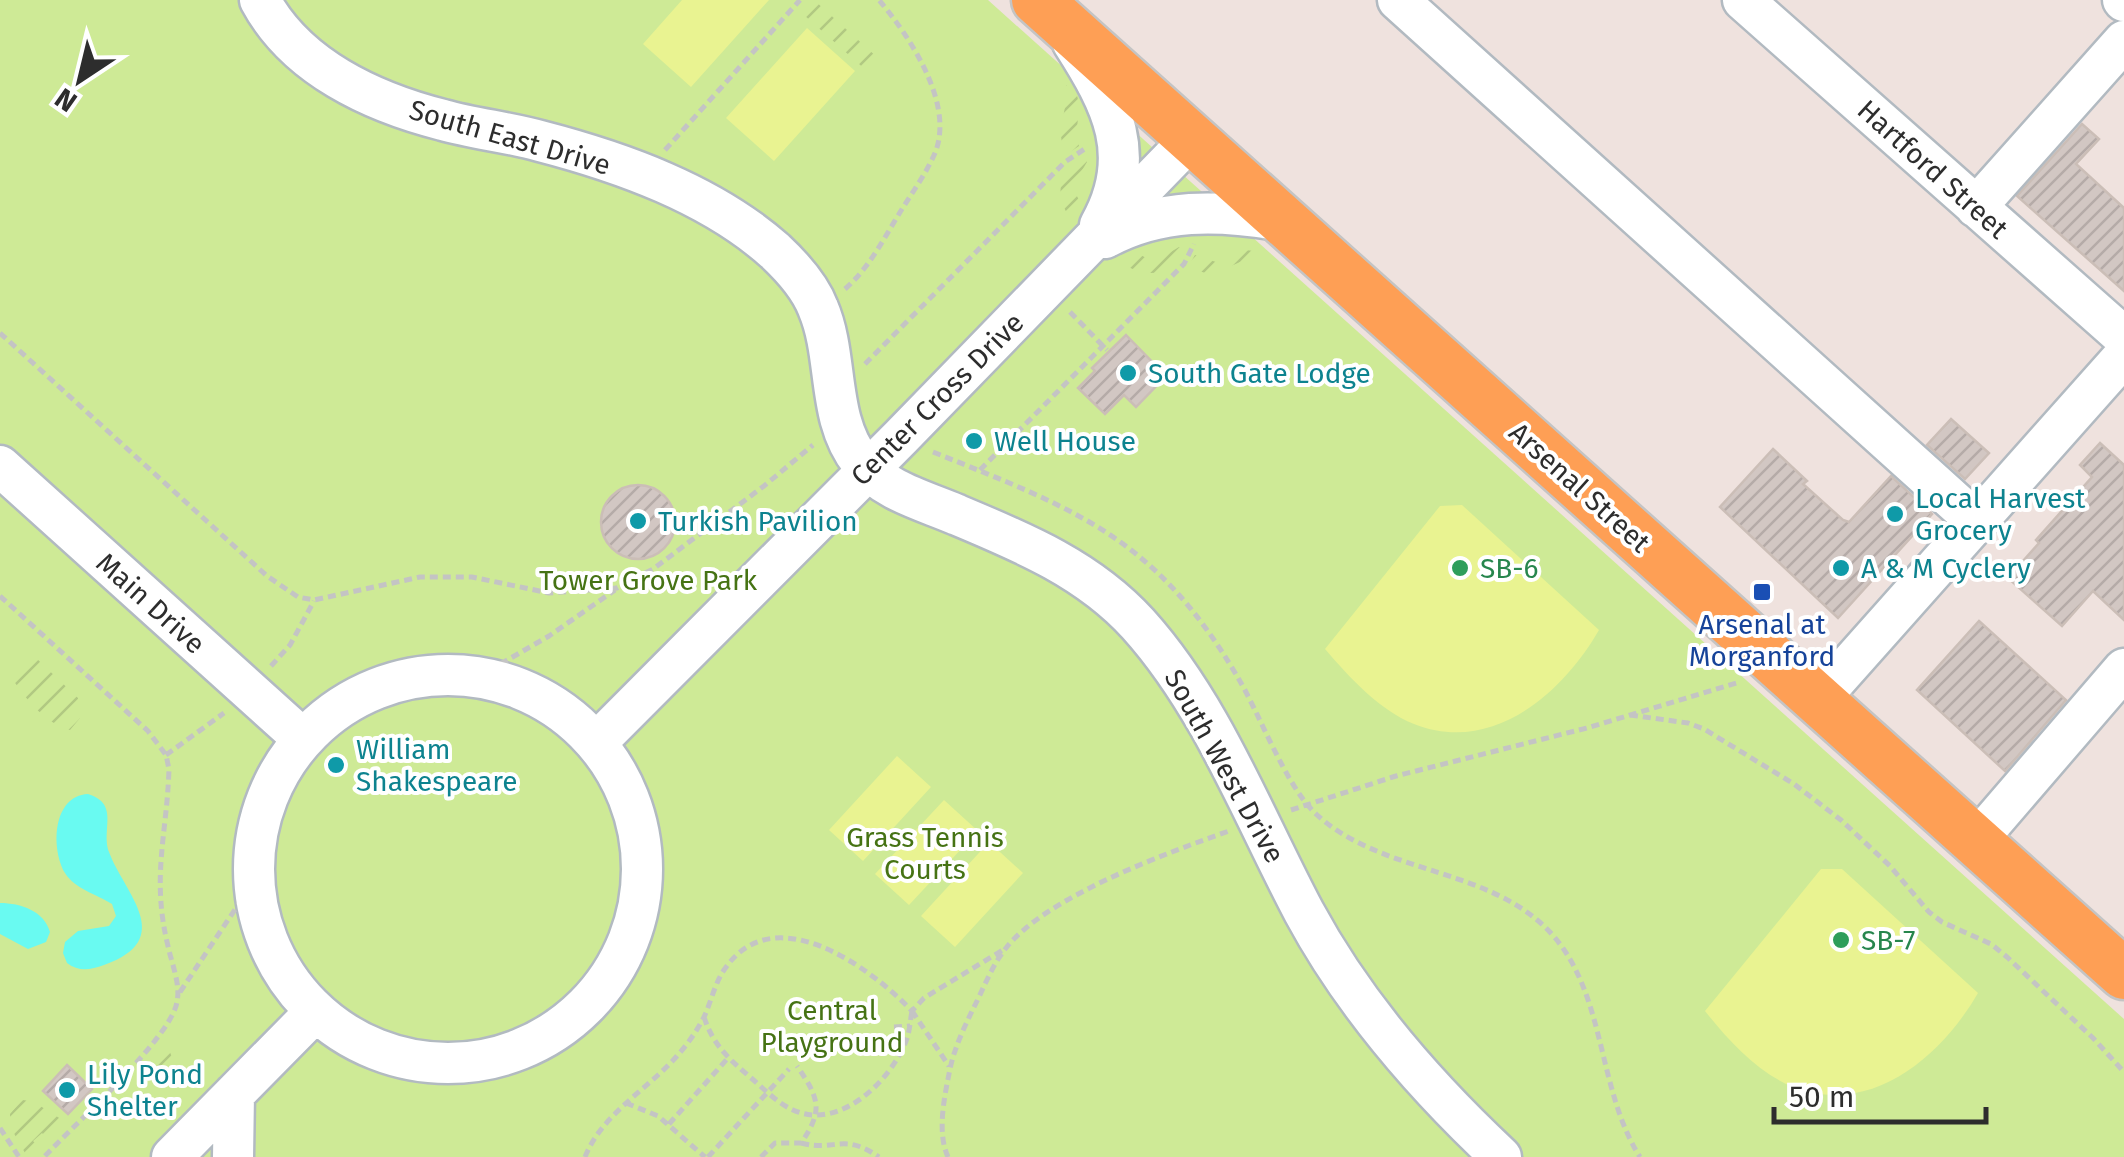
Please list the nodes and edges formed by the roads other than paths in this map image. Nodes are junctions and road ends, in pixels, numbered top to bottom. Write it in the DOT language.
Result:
graph roads {
  1 [pos="260,0"];
  2 [pos="1398,0"];
  3 [pos="1743,0"];
  4 [pos="1046,8"];
  5 [pos="2124,40"];
  6 [pos="1190,139"];
  7 [pos="1976,207"];
  8 [pos="1279,220"];
  9 [pos="1088,246"];
  10 [pos="2124,337"];
  11 [pos="2124,356"];
  12 [pos="0,466"];
  13 [pos="867,469"];
  14 [pos="1976,521"];
  15 [pos="2124,670"];
  16 [pos="1819,700"];
  17 [pos="303,739"];
  18 [pos="596,743"];
  19 [pos="1976,841"];
  20 [pos="2124,974"];
  21 [pos="316,1010"];
  22 [pos="234,1094"];
  23 [pos="172,1157"];
  24 [pos="233,1157"];
  25 [pos="1501,1157"];
  1 -- 13 [label="street, South East Drive"];
  2 -- 14 [label="street"];
  3 -- 7 [label="street, Hartford Street"];
  4 -- 6 [label="main road, Arsenal Street"];
  4 -- 9 [label="street"];
  5 -- 7 [label="street"];
  6 -- 8 [label="main road, Arsenal Street"];
  6 -- 9 [label="street, Center Cross Drive"];
  7 -- 10 [label="street, Hartford Street"];
  8 -- 9 [label="street"];
  8 -- 16 [label="main road, Arsenal Street"];
  9 -- 13 [label="street, Center Cross Drive"];
  11 -- 14 [label="street"];
  12 -- 17 [label="street, Main Drive"];
  13 -- 18 [label="street, Center Cross Drive"];
  13 -- 25 [label="street, South West Drive"];
  14 -- 16 [label="street"];
  15 -- 19 [label="street"];
  16 -- 19 [label="main road, Arsenal Street"];
  17 -- 18 [label="street"];
  17 -- 21 [label="street"];
  18 -- 21 [label="street"];
  19 -- 20 [label="main road, Arsenal Street"];
  21 -- 22 [label="street"];
  22 -- 23 [label="street"];
  22 -- 24 [label="street"];
}
